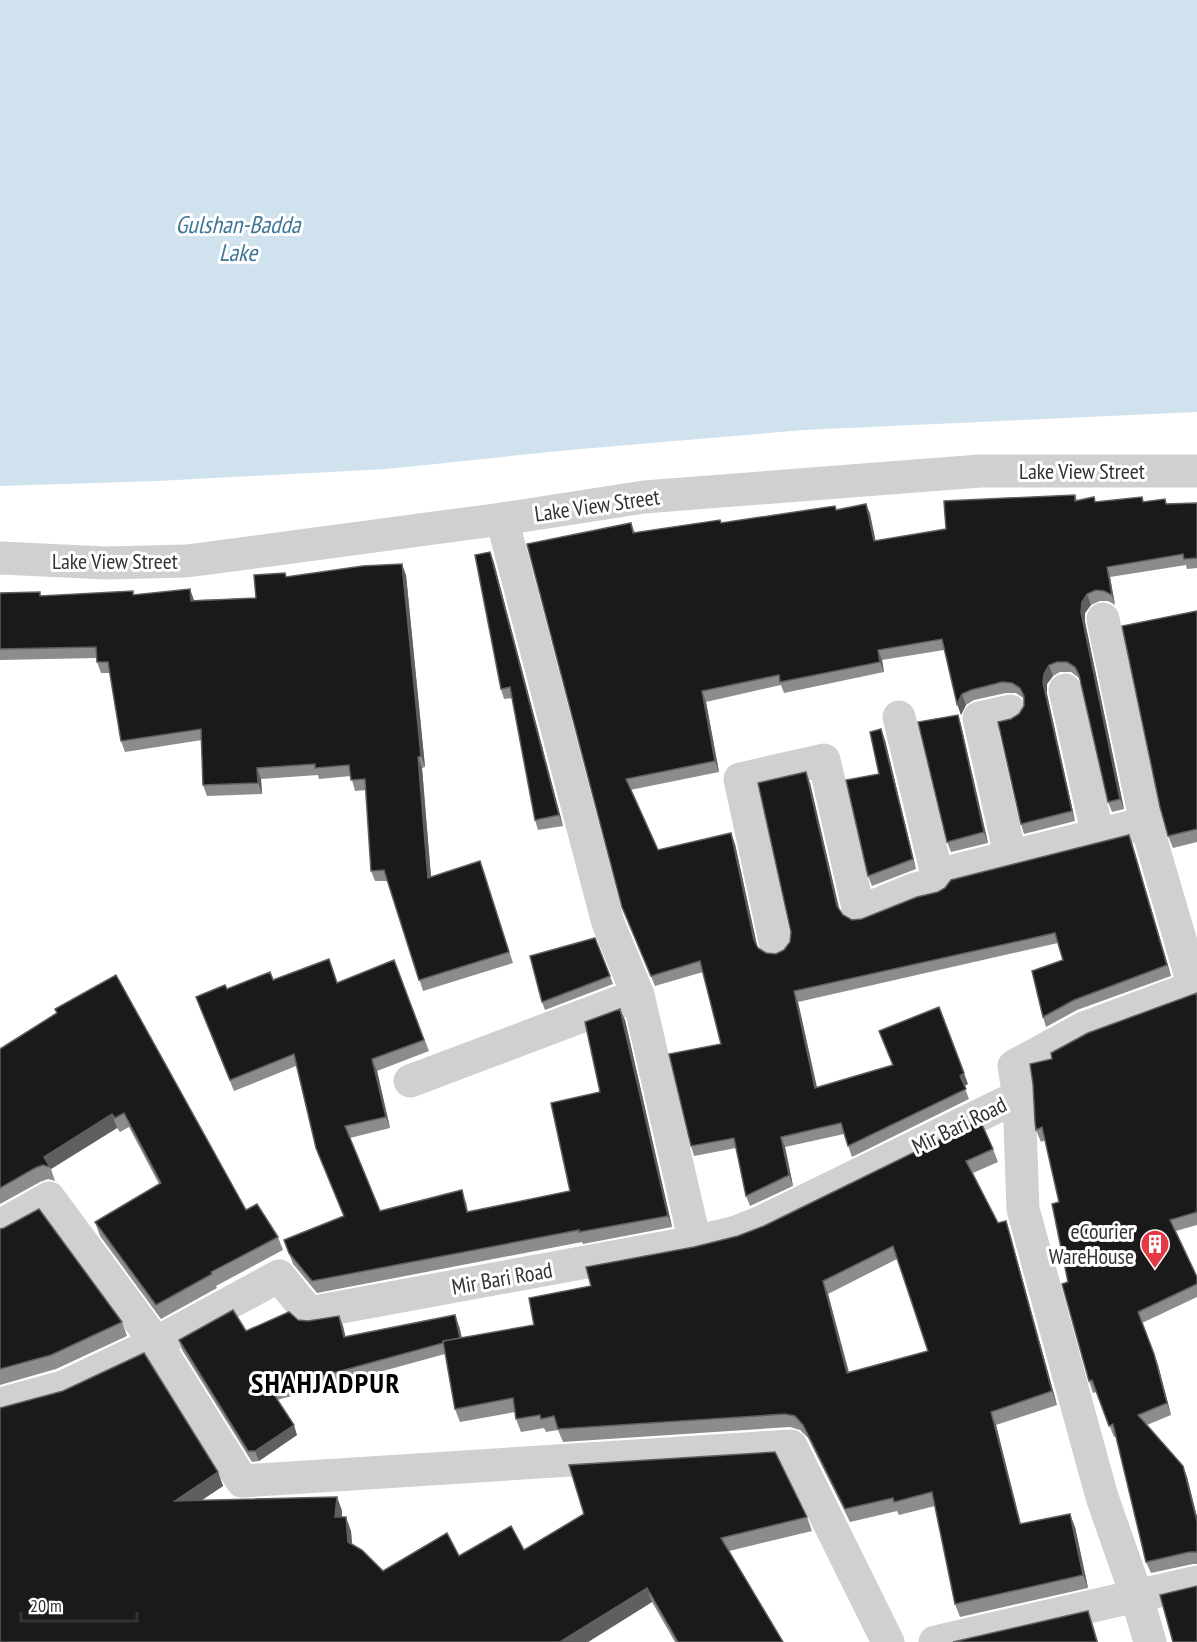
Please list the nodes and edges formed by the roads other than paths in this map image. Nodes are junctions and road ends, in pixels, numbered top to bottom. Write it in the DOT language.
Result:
graph roads {
  1 [pos="1197,471"];
  2 [pos="502,519"];
  3 [pos="0,558"];
  4 [pos="1103,619"];
  5 [pos="1065,690"];
  6 [pos="1010,711"];
  7 [pos="900,717"];
  8 [pos="1146,823"];
  9 [pos="1098,836"];
  10 [pos="1010,855"];
  11 [pos="937,875"];
  12 [pos="776,946"];
  13 [pos="1196,986"];
  14 [pos="638,995"];
  15 [pos="410,1081"];
  16 [pos="1019,1096"];
  17 [pos="0,1226"];
  18 [pos="695,1242"];
  19 [pos="156,1343"];
  20 [pos="0,1404"];
  21 [pos="1197,1582"];
  22 [pos="1137,1597"];
  23 [pos="888,1642"];
  24 [pos="935,1642"];
  25 [pos="1150,1642"];
  1 -- 2 [label="street, Lake View Street"];
  2 -- 3 [label="street, Lake View Street"];
  2 -- 14 [label="street"];
  4 -- 8 [label="street"];
  5 -- 9 [label="street"];
  6 -- 10 [label="street"];
  7 -- 11 [label="street"];
  8 -- 9 [label="street"];
  8 -- 13 [label="street"];
  9 -- 10 [label="street"];
  10 -- 11 [label="street"];
  11 -- 12 [label="street"];
  13 -- 16 [label="street"];
  14 -- 15 [label="street"];
  14 -- 18 [label="street"];
  16 -- 18 [label="street, Mir Bari Road"];
  16 -- 22 [label="street"];
  17 -- 19 [label="street"];
  18 -- 19 [label="street, Mir Bari Road"];
  19 -- 20 [label="street, Mir Bari Road"];
  19 -- 23 [label="street"];
  21 -- 22 [label="street"];
  22 -- 24 [label="street"];
  22 -- 25 [label="street"];
}
